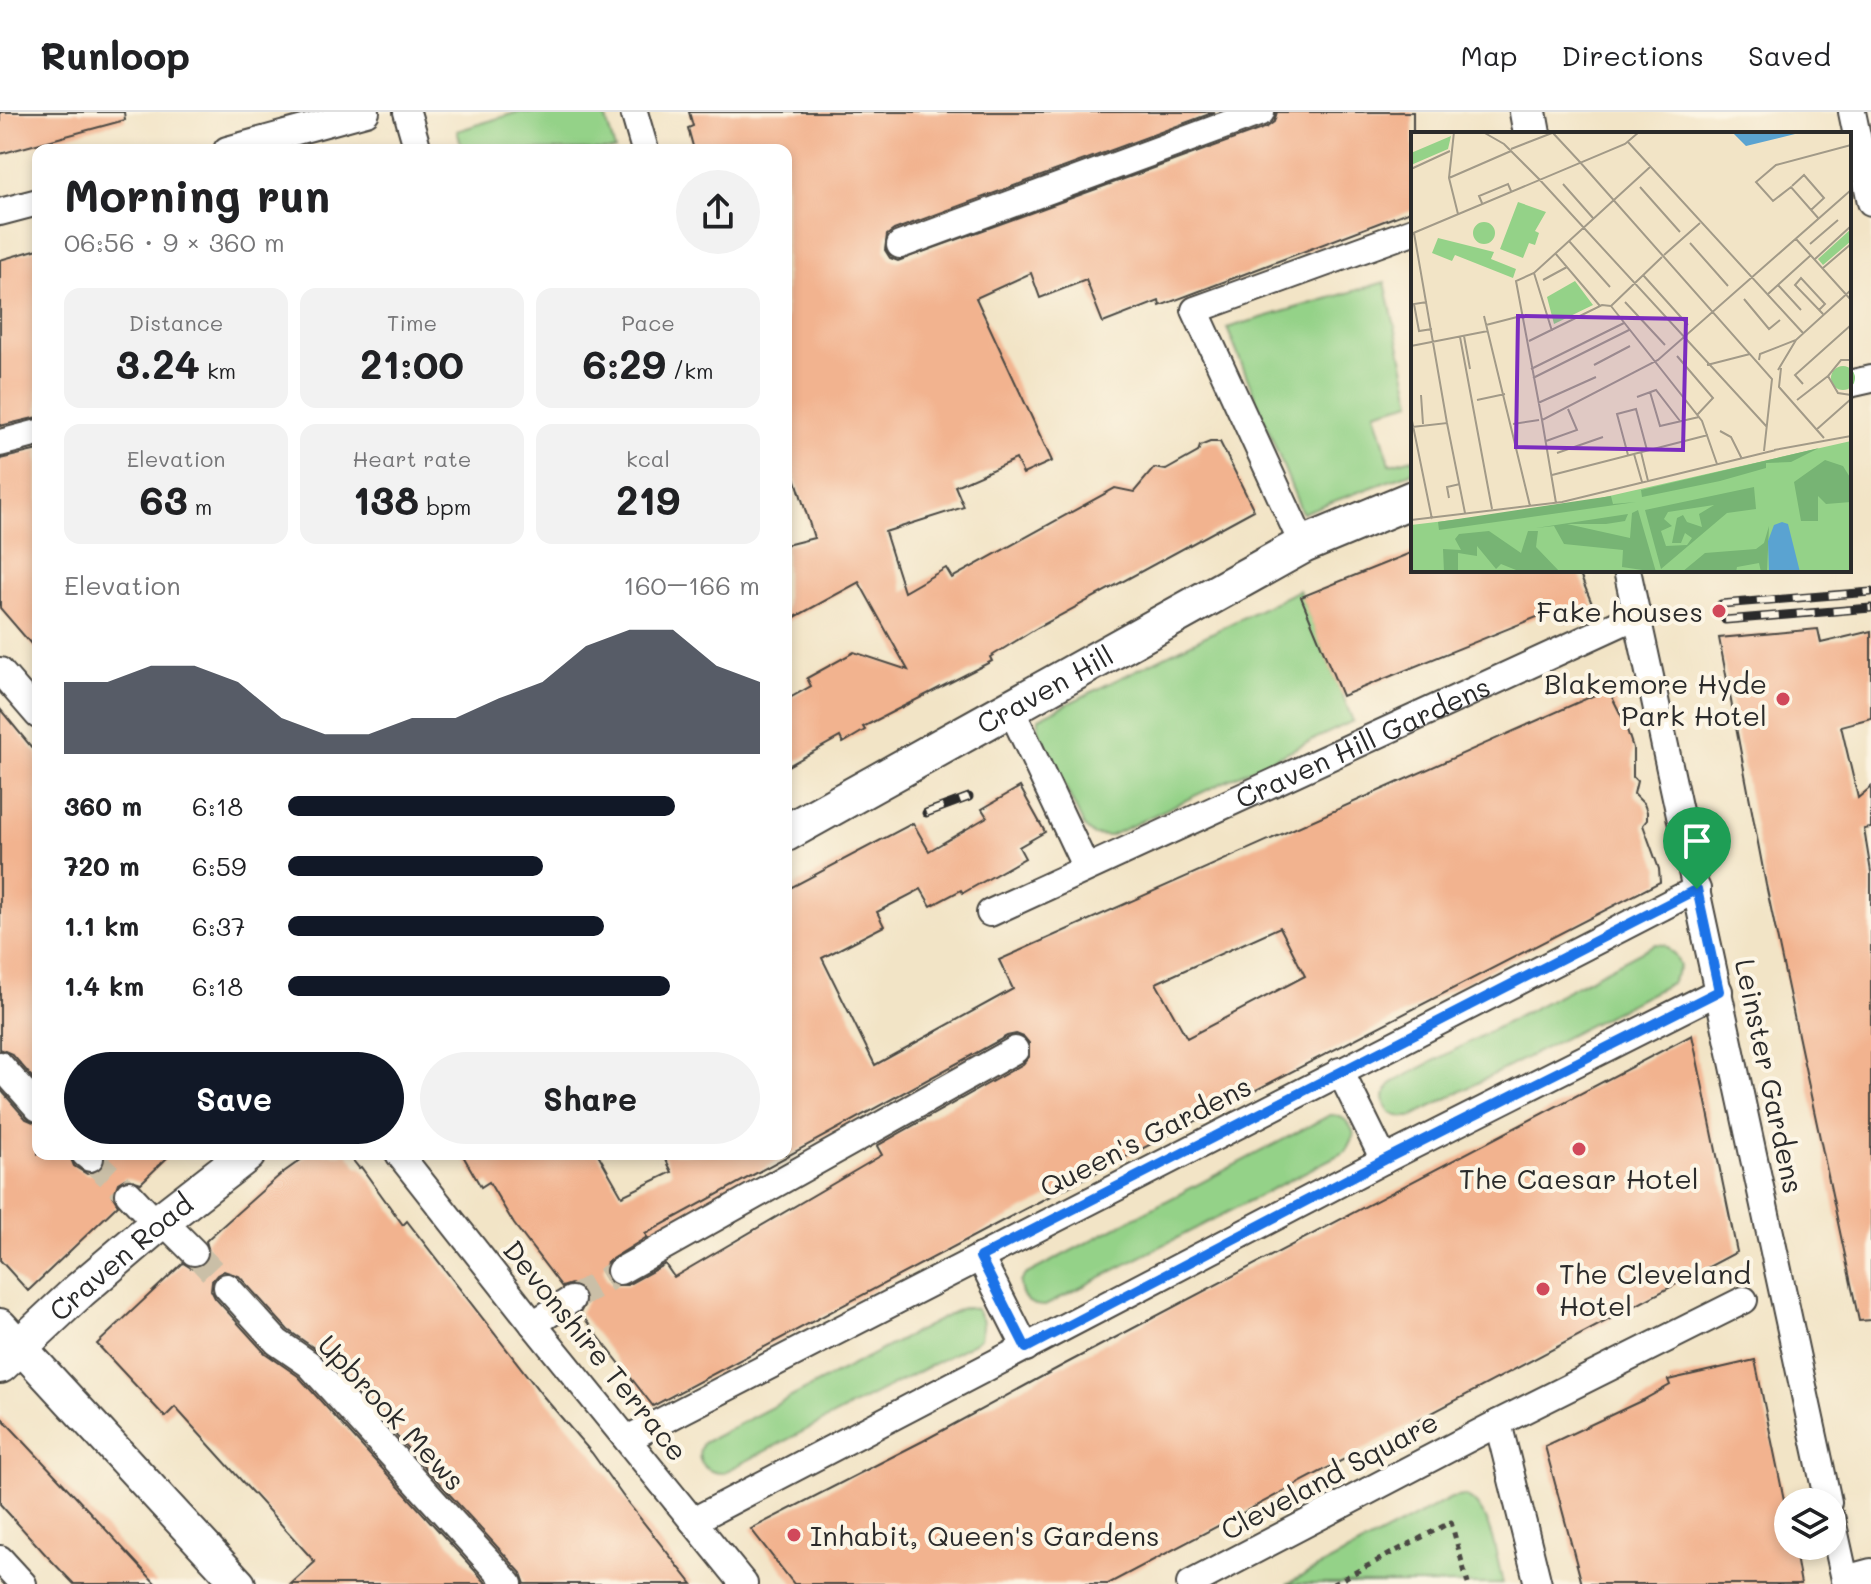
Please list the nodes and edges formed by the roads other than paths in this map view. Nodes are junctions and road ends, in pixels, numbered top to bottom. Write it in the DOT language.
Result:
graph roads {
  1 [pos="366,112"];
  2 [pos="407,112"];
  3 [pos="634,112"];
  4 [pos="1261,112"];
  5 [pos="1528,112"];
  6 [pos="1852,112"];
  7 [pos="1532,132"];
  8 [pos="249,144"];
  9 [pos="416,144"];
  10 [pos="643,144"];
  11 [pos="1871,202"];
  12 [pos="32,204"];
  13 [pos="0,212"];
  14 [pos="1411,232"];
  15 [pos="900,245"];
  16 [pos="1871,379"];
  17 [pos="1851,384"];
  18 [pos="32,435"];
  19 [pos="0,443"];
  20 [pos="1411,500"];
  21 [pos="1303,545"];
  22 [pos="1627,572"];
  23 [pos="1638,615"];
  24 [pos="0,671"];
  25 [pos="1010,707"];
  26 [pos="32,708"];
  27 [pos="792,830"];
  28 [pos="1086,868"];
  29 [pos="1697,889"];
  30 [pos="990,913"];
  31 [pos="1719,991"];
  32 [pos="1015,1050"];
  33 [pos="0,1065"];
  34 [pos="1340,1071"];
  35 [pos="32,1101"];
  36 [pos="239,1160"];
  37 [pos="404,1160"];
  38 [pos="1384,1160"];
  39 [pos="129,1194"];
  40 [pos="160,1222"];
  41 [pos="194,1252"];
  42 [pos="980,1257"];
  43 [pos="620,1271"];
  44 [pos="227,1287"];
  45 [pos="571,1300"];
  46 [pos="1744,1300"];
  47 [pos="533,1324"];
  48 [pos="7,1345"];
  49 [pos="1026,1348"];
  50 [pos="1498,1423"];
  51 [pos="627,1439"];
  52 [pos="1825,1488"];
  53 [pos="693,1521"];
  54 [pos="0,1537"];
  55 [pos="0,1553"];
  56 [pos="0,1559"];
  57 [pos="1840,1560"];
  58 [pos="1871,1572"];
  59 [pos="1845,1582"];
  60 [pos="23,1584"];
  61 [pos="239,1584"];
  62 [pos="509,1584"];
  63 [pos="744,1584"];
  64 [pos="1190,1584"];
  65 [pos="1538,1584"];
  1 -- 8 [label="street"];
  2 -- 9 [label="street"];
  3 -- 10 [label="street"];
  4 -- 15 [label="street"];
  5 -- 7 [label="main road"];
  6 -- 11 [label="street"];
  12 -- 13 [label="street"];
  14 -- 21 [label="street"];
  16 -- 17 [label="street"];
  18 -- 19 [label="street"];
  20 -- 21 [label="main road"];
  21 -- 25 [label="main road, Craven Hill"];
  22 -- 23 [label="street, Leinster Gardens"];
  23 -- 28 [label="street, Craven Hill Gardens"];
  23 -- 29 [label="street, Leinster Gardens"];
  24 -- 26 [label="street"];
  25 -- 27 [label="main road, Craven Hill"];
  25 -- 28 [label="street"];
  28 -- 30 [label="street, Craven Hill Gardens"];
  29 -- 31 [label="street, Leinster Gardens"];
  29 -- 34 [label="street, Queen's Gardens"];
  31 -- 38 [label="street"];
  31 -- 52 [label="street, Leinster Gardens"];
  32 -- 43 [label="street"];
  33 -- 35 [label="street"];
  34 -- 38 [label="street"];
  34 -- 42 [label="street, Queen's Gardens"];
  36 -- 40 [label="main road, Craven Road"];
  37 -- 47 [label="street, Devonshire Terrace"];
  38 -- 49 [label="street"];
  39 -- 40 [label="street"];
  40 -- 41 [label="street"];
  40 -- 48 [label="main road, Craven Road"];
  42 -- 49 [label="street"];
  42 -- 51 [label="street, Queen's Gardens"];
  44 -- 62 [label="street, Upbrook Mews"];
  45 -- 47 [label="street"];
  46 -- 50 [label="street, Cleveland Square"];
  47 -- 51 [label="street, Devonshire Terrace"];
  48 -- 61 [label="street"];
  49 -- 53 [label="street"];
  50 -- 64 [label="street, Cleveland Square"];
  50 -- 65 [label="street"];
  51 -- 53 [label="street, Devonshire Terrace"];
  53 -- 63 [label="street, Devonshire Terrace"];
  54 -- 55 [label="street"];
  56 -- 60 [label="street"];
  57 -- 59 [label="street"];
  58 -- 59 [label="street"];
}
